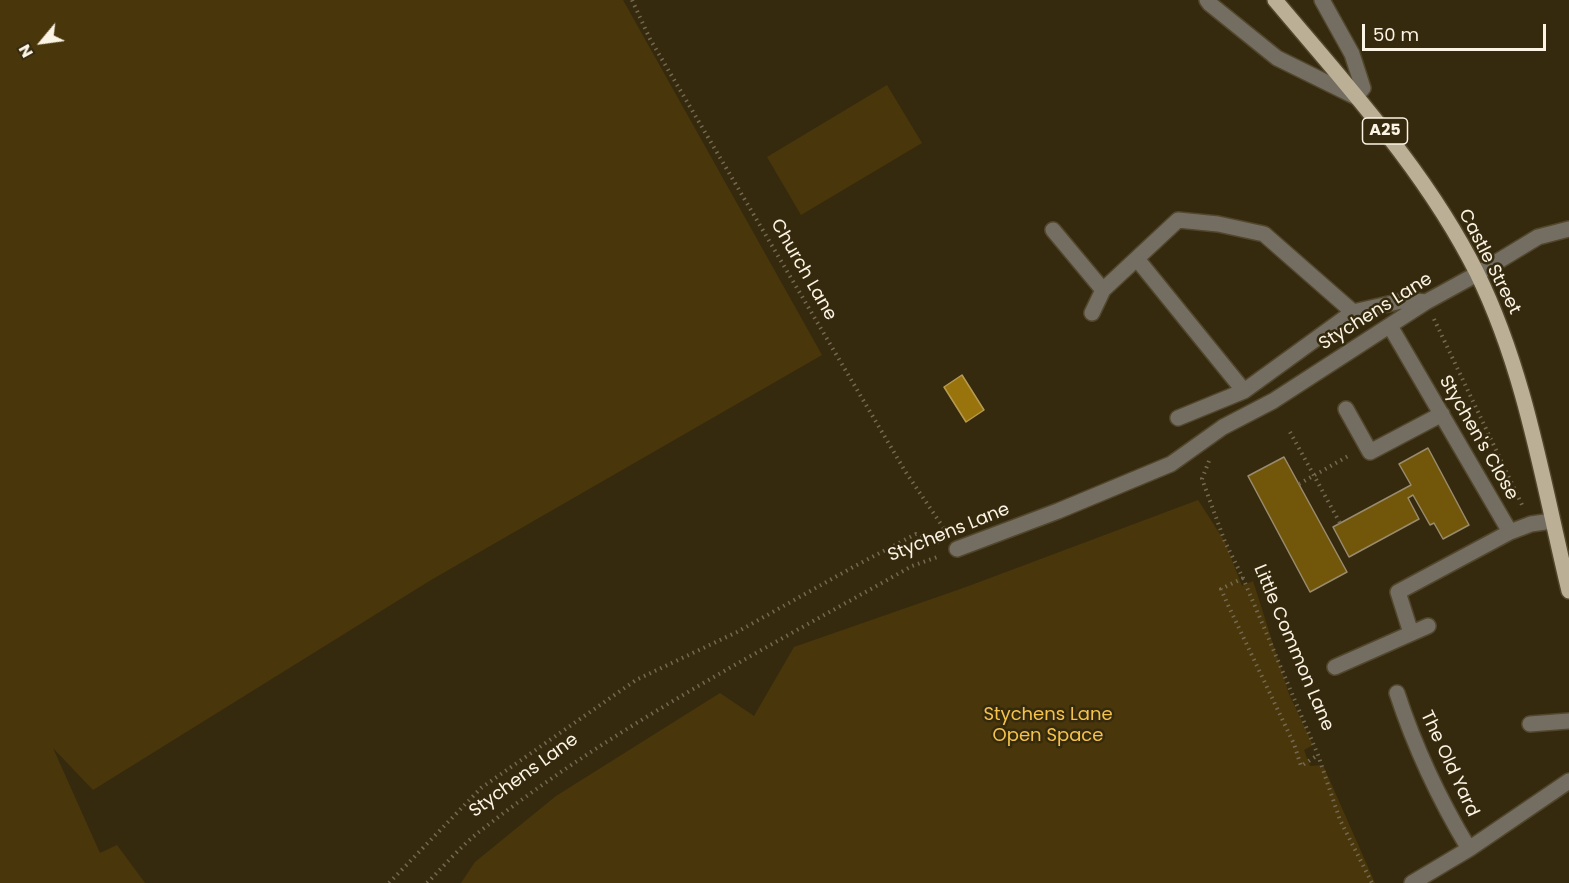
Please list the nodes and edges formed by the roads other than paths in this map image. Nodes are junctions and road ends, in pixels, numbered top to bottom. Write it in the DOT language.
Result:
graph roads {
  1 [pos="1207,0"];
  2 [pos="1275,0"];
  3 [pos="1322,0"];
  4 [pos="1356,97"];
  5 [pos="1569,229"];
  6 [pos="1053,230"];
  7 [pos="1137,259"];
  8 [pos="1477,274"];
  9 [pos="1103,290"];
  10 [pos="1426,302"];
  11 [pos="1353,312"];
  12 [pos="1092,313"];
  13 [pos="1390,326"];
  14 [pos="1244,391"];
  15 [pos="1346,409"];
  16 [pos="1442,414"];
  17 [pos="1178,418"];
  18 [pos="1552,521"];
  19 [pos="1510,532"];
  20 [pos="957,549"];
  21 [pos="1569,591"];
  22 [pos="1428,626"];
  23 [pos="1411,633"];
  24 [pos="1335,667"];
  25 [pos="1397,693"];
  26 [pos="1569,721"];
  27 [pos="1530,724"];
  28 [pos="1569,781"];
  29 [pos="1469,849"];
  30 [pos="1412,883"];
  1 -- 4 [label="street"];
  2 -- 4 [label="main road, Castle Street / A25"];
  3 -- 4 [label="street"];
  4 -- 8 [label="main road, Castle Street / A25"];
  5 -- 8 [label="street, Stychens Lane"];
  6 -- 9 [label="street"];
  7 -- 9 [label="street"];
  7 -- 11 [label="street"];
  7 -- 14 [label="street"];
  8 -- 10 [label="street, Stychens Lane"];
  8 -- 18 [label="main road, Castle Street / A25"];
  9 -- 12 [label="street"];
  10 -- 11 [label="street"];
  10 -- 13 [label="street, Stychens Lane"];
  11 -- 14 [label="street"];
  13 -- 16 [label="street, Stychen's Close"];
  13 -- 20 [label="street, Stychens Lane"];
  14 -- 17 [label="street"];
  15 -- 16 [label="street"];
  16 -- 19 [label="street, Stychen's Close"];
  18 -- 19 [label="street"];
  18 -- 21 [label="main road, Castle Street / A25"];
  19 -- 23 [label="street"];
  22 -- 23 [label="street"];
  23 -- 24 [label="street"];
  25 -- 29 [label="street, The Old Yard"];
  26 -- 27 [label="street"];
  28 -- 29 [label="street"];
  29 -- 30 [label="street"];
}
